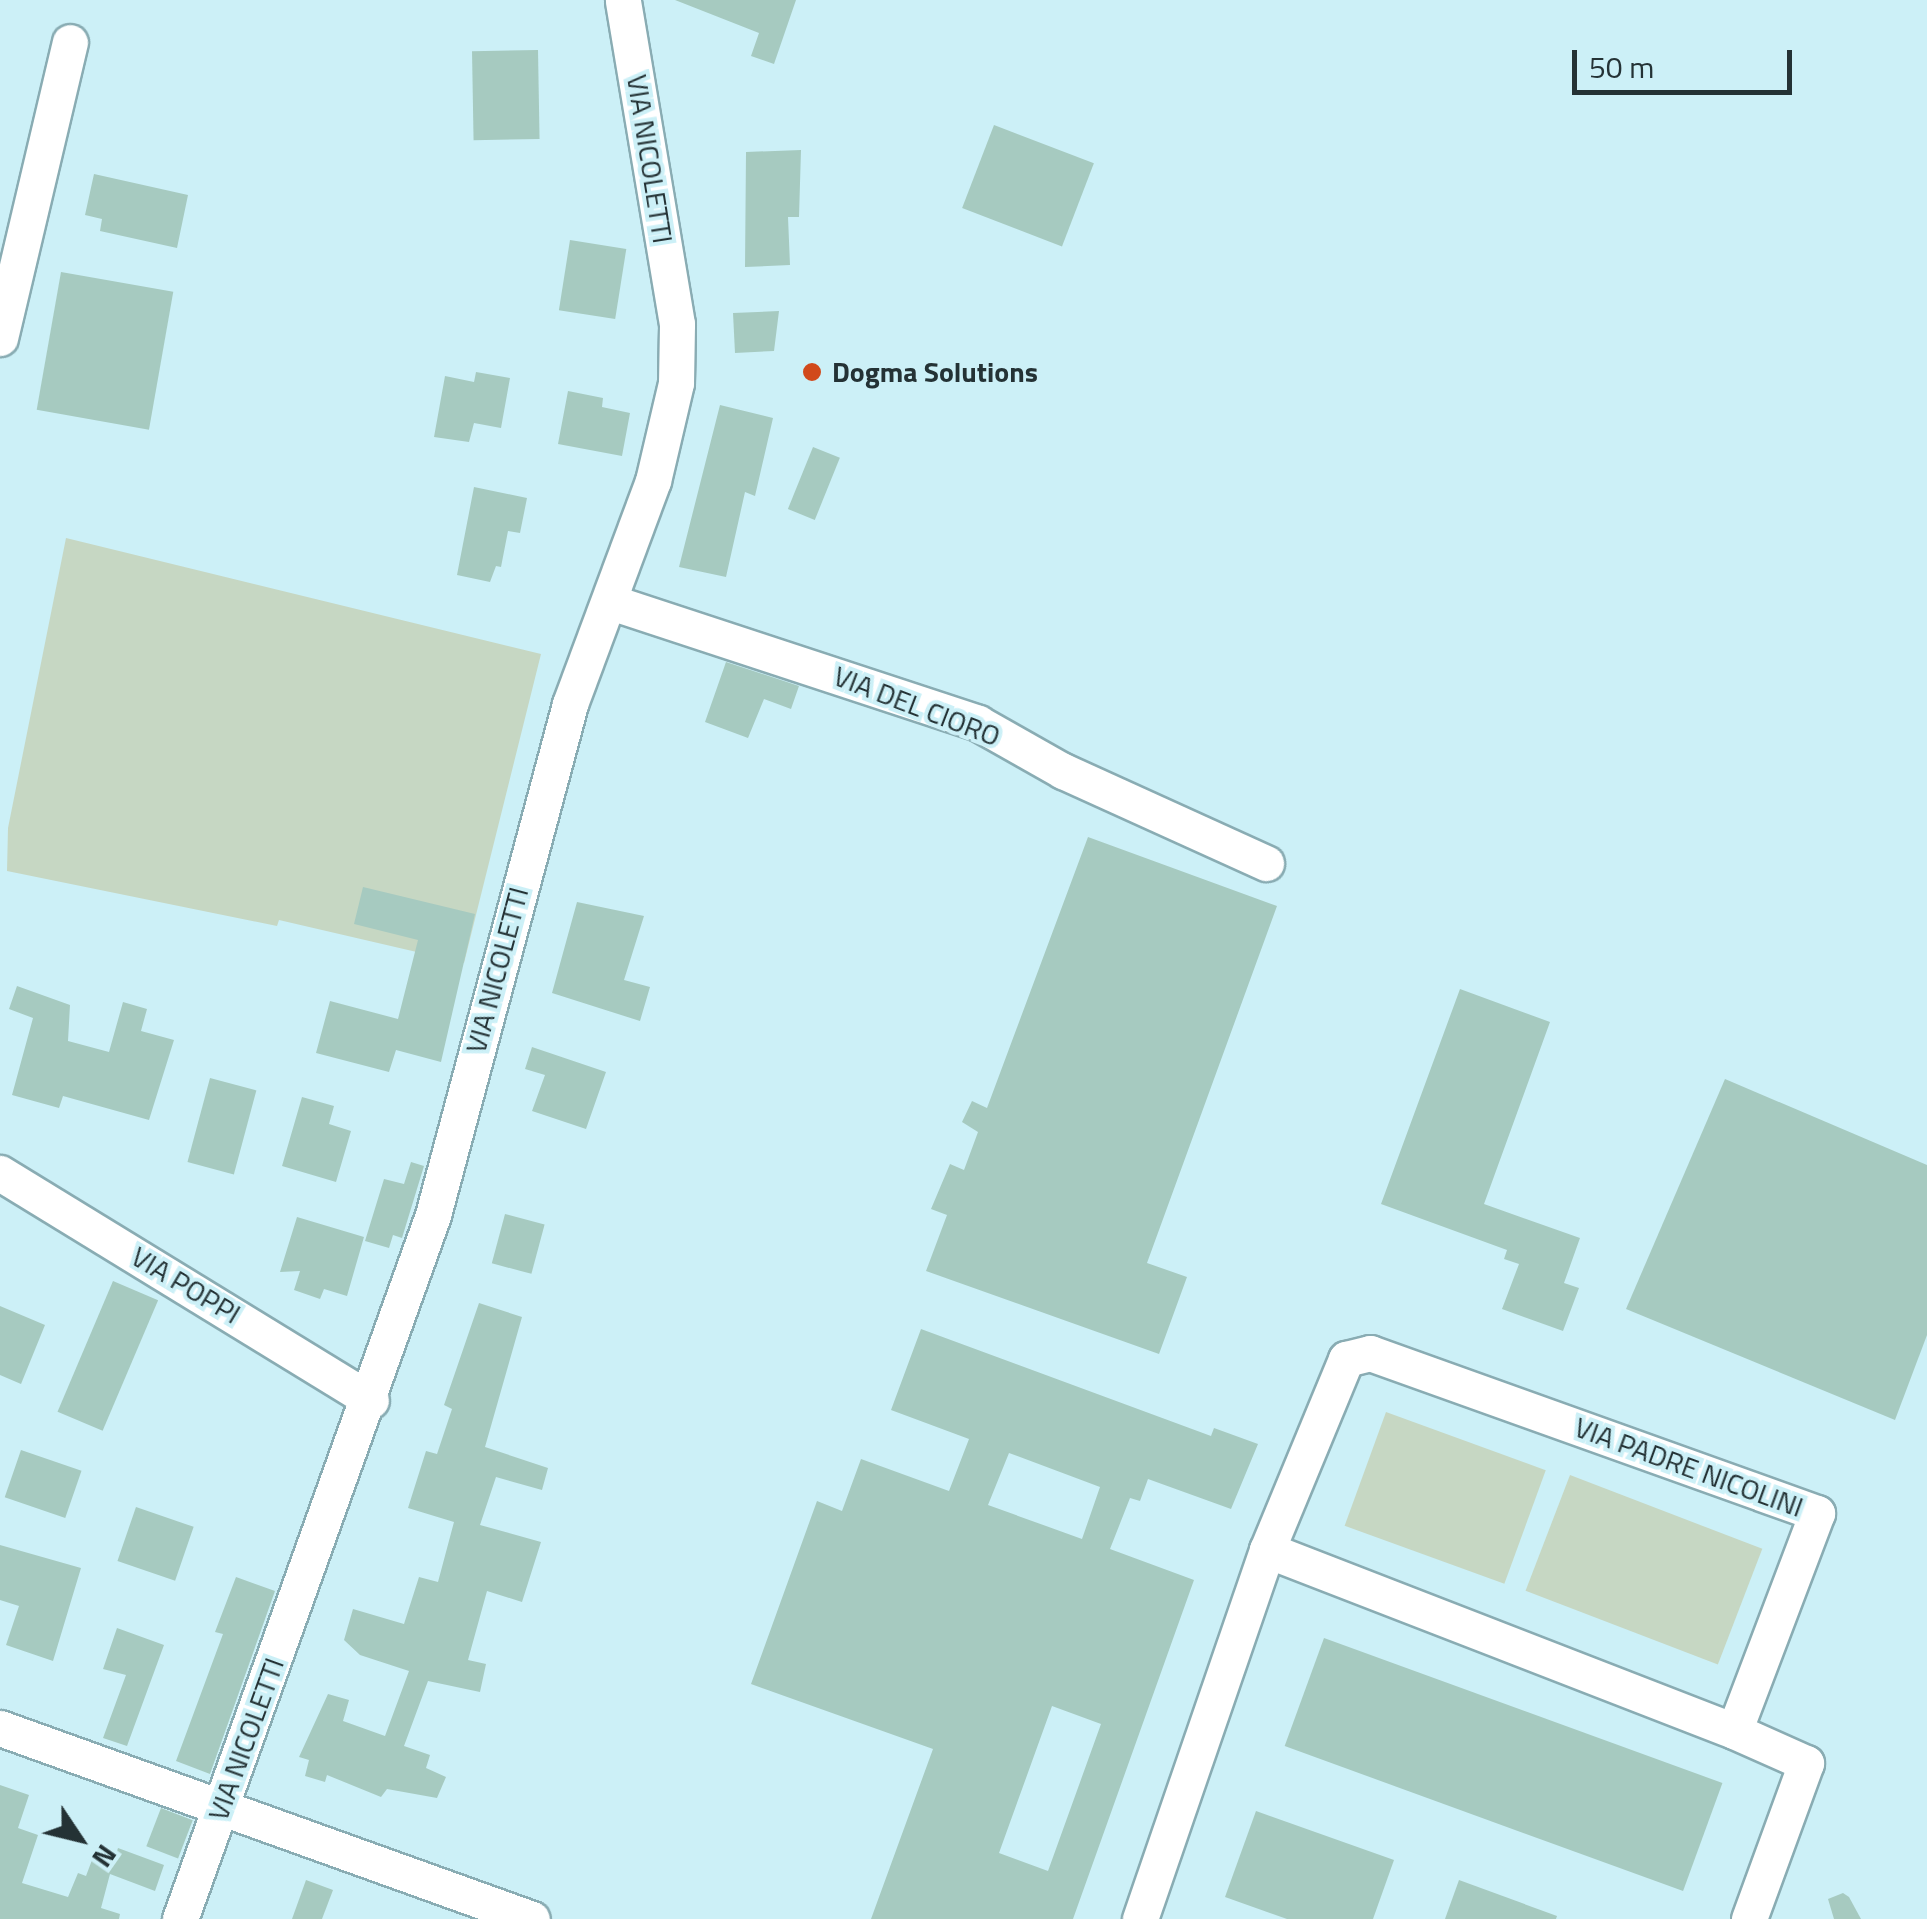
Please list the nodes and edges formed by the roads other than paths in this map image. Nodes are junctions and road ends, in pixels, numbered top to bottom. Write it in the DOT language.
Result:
graph roads {
  1 [pos="623,0"];
  2 [pos="70,42"];
  3 [pos="0,338"];
  4 [pos="611,602"];
  5 [pos="1266,863"];
  6 [pos="0,1173"];
  7 [pos="371,1400"];
  8 [pos="1267,1550"];
  9 [pos="0,1728"];
  10 [pos="1734,1731"];
  11 [pos="222,1804"];
  12 [pos="180,1919"];
  13 [pos="532,1919"];
  14 [pos="1140,1919"];
  15 [pos="1748,1919"];
  1 -- 4 [label="street, VIA NICOLETTI"];
  2 -- 3 [label="street"];
  4 -- 5 [label="street, VIA DEL CIORO"];
  4 -- 7 [label="street, VIA NICOLETTI"];
  6 -- 7 [label="street, VIA POPPI"];
  7 -- 11 [label="street, VIA NICOLETTI"];
  8 -- 10 [label="street"];
  8 -- 10 [label="street, VIA PADRE NICOLINI"];
  8 -- 14 [label="street, VIA PADRE NICOLINI"];
  9 -- 11 [label="street"];
  10 -- 15 [label="street"];
  11 -- 12 [label="street, VIA NICOLETTI"];
  11 -- 13 [label="street"];
}
